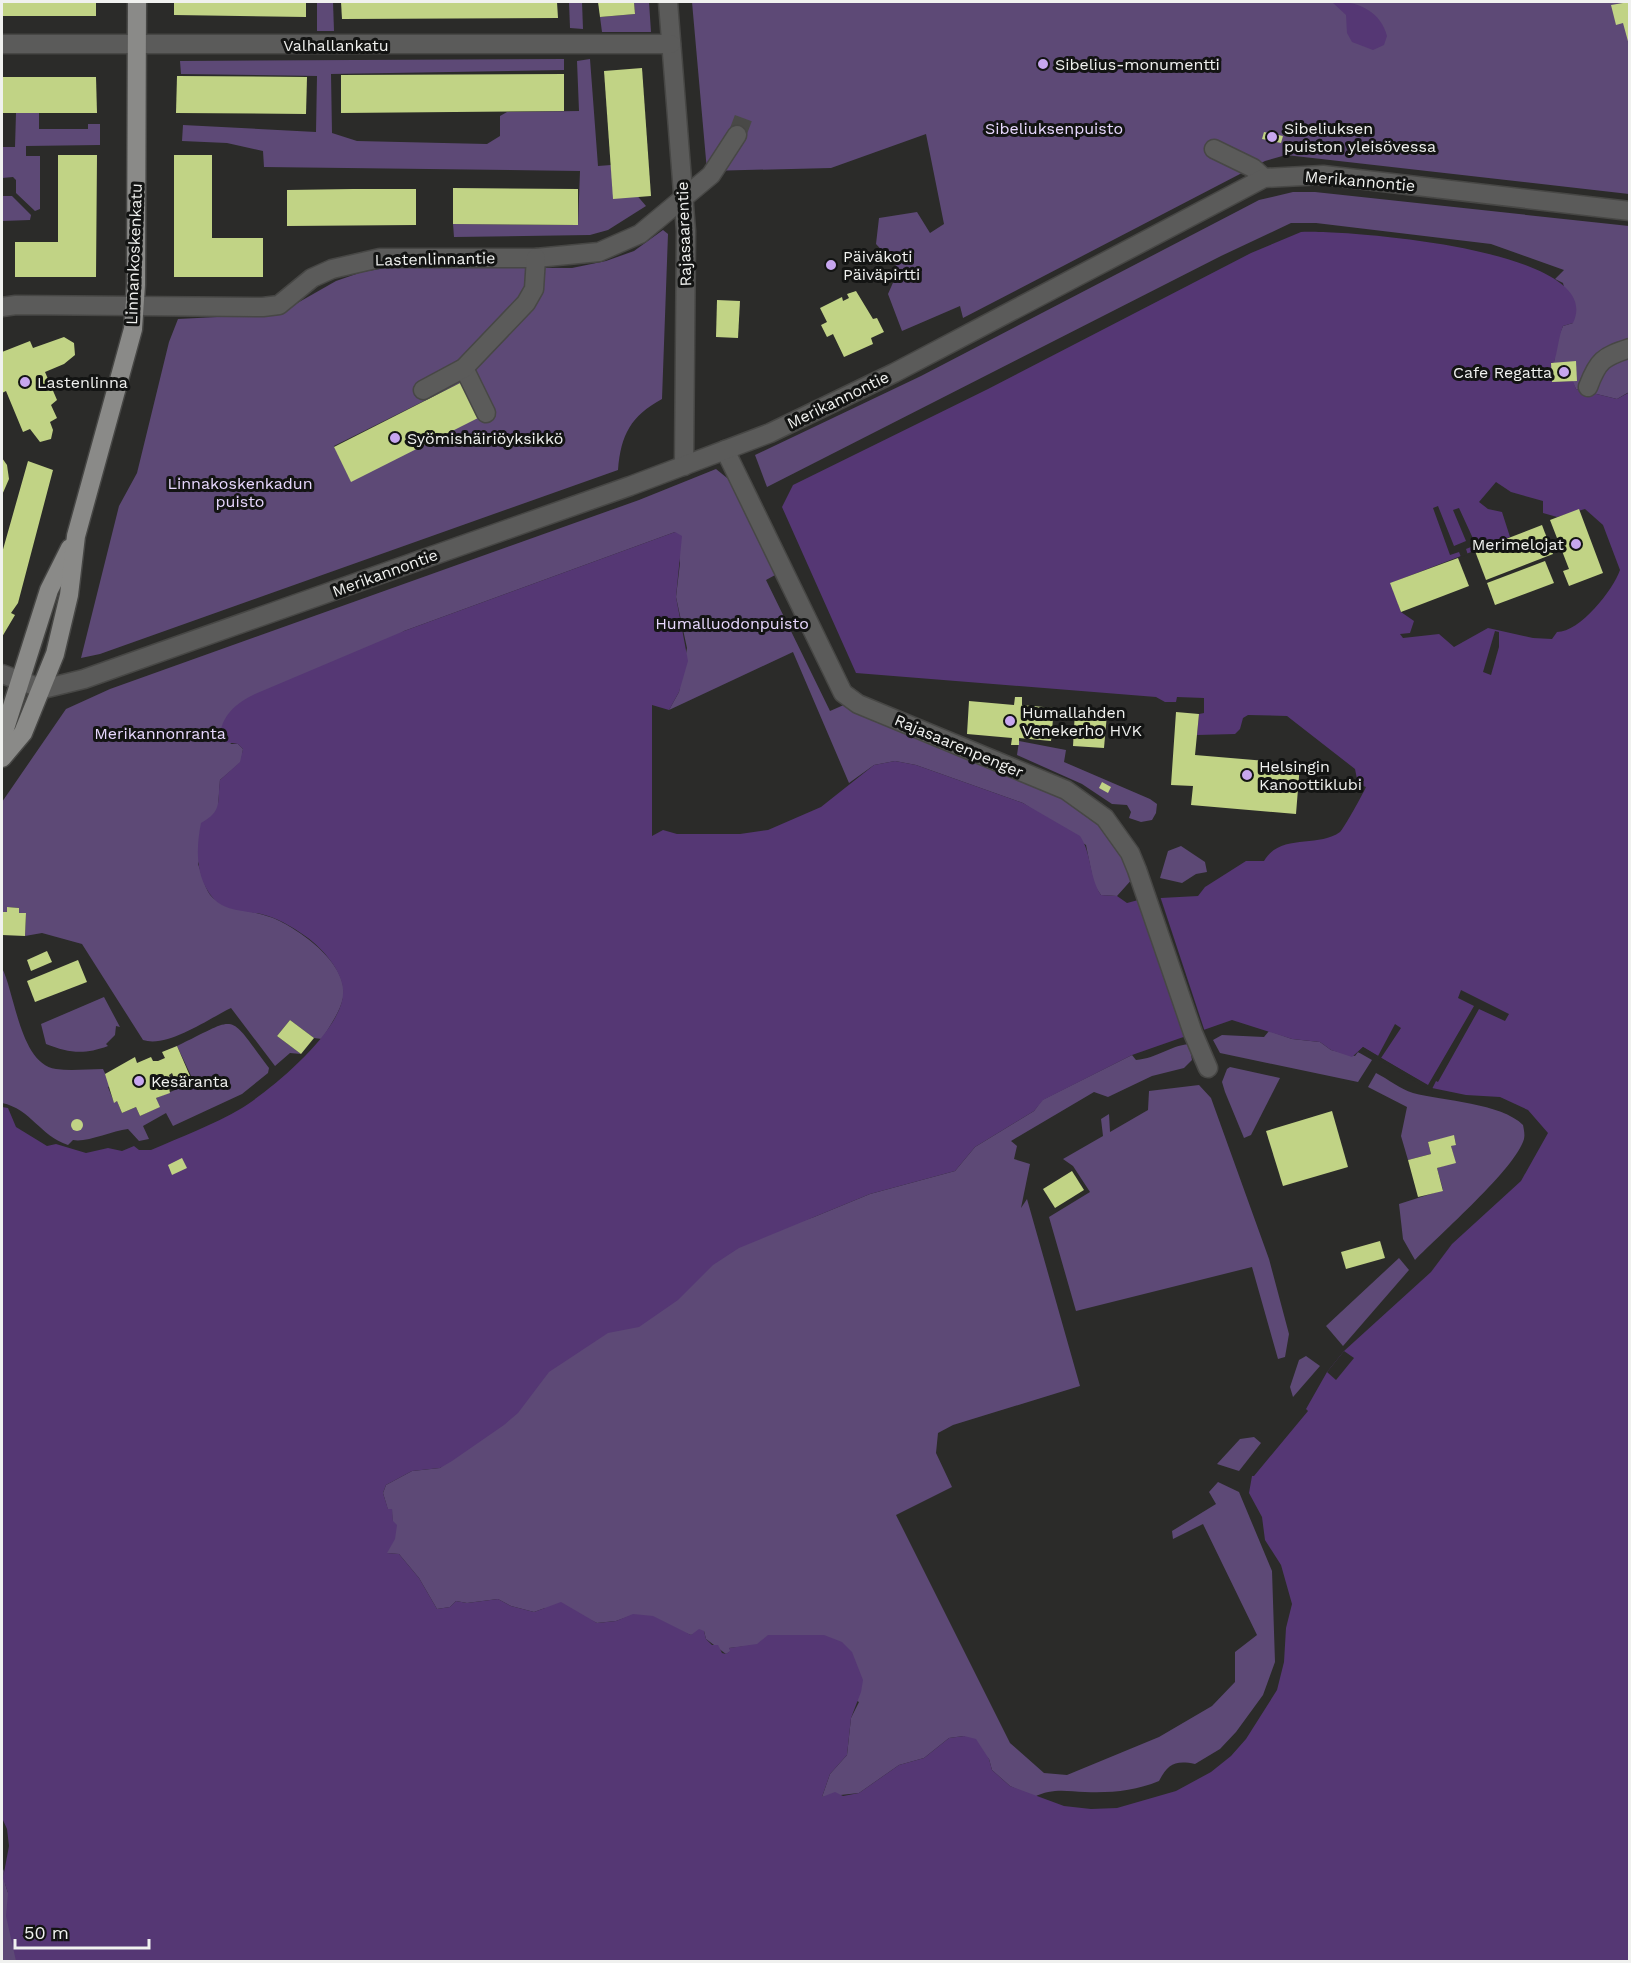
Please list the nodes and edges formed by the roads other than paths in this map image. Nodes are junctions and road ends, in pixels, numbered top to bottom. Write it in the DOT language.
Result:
graph roads {
  1 [pos="137,2"];
  2 [pos="668,2"];
  3 [pos="2,44"];
  4 [pos="671,44"];
  5 [pos="136,45"];
  6 [pos="737,135"];
  7 [pos="1214,149"];
  8 [pos="1264,178"];
  9 [pos="684,196"];
  10 [pos="1629,211"];
  11 [pos="536,258"];
  12 [pos="2,307"];
  13 [pos="135,308"];
  14 [pos="1629,348"];
  15 [pos="464,368"];
  16 [pos="1588,387"];
  17 [pos="423,390"];
  18 [pos="486,413"];
  19 [pos="725,450"];
  20 [pos="684,466"];
  21 [pos="76,536"];
  22 [pos="2,674"];
  23 [pos="21,683"];
  24 [pos="43,689"];
  25 [pos="2,738"];
  26 [pos="2,758"];
  27 [pos="1208,1068"];
  1 -- 5 [label="main road, Linnankoskenkatu"];
  2 -- 4 [label="street, Rajasaarentie"];
  3 -- 5 [label="street, Valhallankatu"];
  4 -- 5 [label="street, Valhallankatu"];
  4 -- 9 [label="street, Rajasaarentie"];
  5 -- 13 [label="main road, Linnankoskenkatu"];
  6 -- 9 [label="street, Lastenlinnantie"];
  7 -- 8 [label="street"];
  8 -- 10 [label="street, Merikannontie"];
  8 -- 19 [label="street, Merikannontie"];
  9 -- 11 [label="street, Lastenlinnantie"];
  9 -- 20 [label="street, Rajasaarentie"];
  11 -- 13 [label="street, Lastenlinnantie"];
  11 -- 15 [label="street"];
  12 -- 13 [label="street, Lastenlinnantie"];
  13 -- 21 [label="main road, Linnankoskenkatu"];
  14 -- 16 [label="street"];
  15 -- 17 [label="street"];
  15 -- 18 [label="street"];
  19 -- 20 [label="street, Merikannontie"];
  19 -- 27 [label="street, Rajasaarenpenger"];
  20 -- 24 [label="street, Merikannontie"];
  21 -- 23 [label="main road, Linnankoskenkatu"];
  21 -- 24 [label="main road, Linnankoskenkatu"];
  22 -- 23 [label="street"];
  23 -- 24 [label="street"];
  23 -- 25 [label="main road, Linnankoskenkatu"];
  24 -- 26 [label="main road, Linnankoskenkatu"];
}
